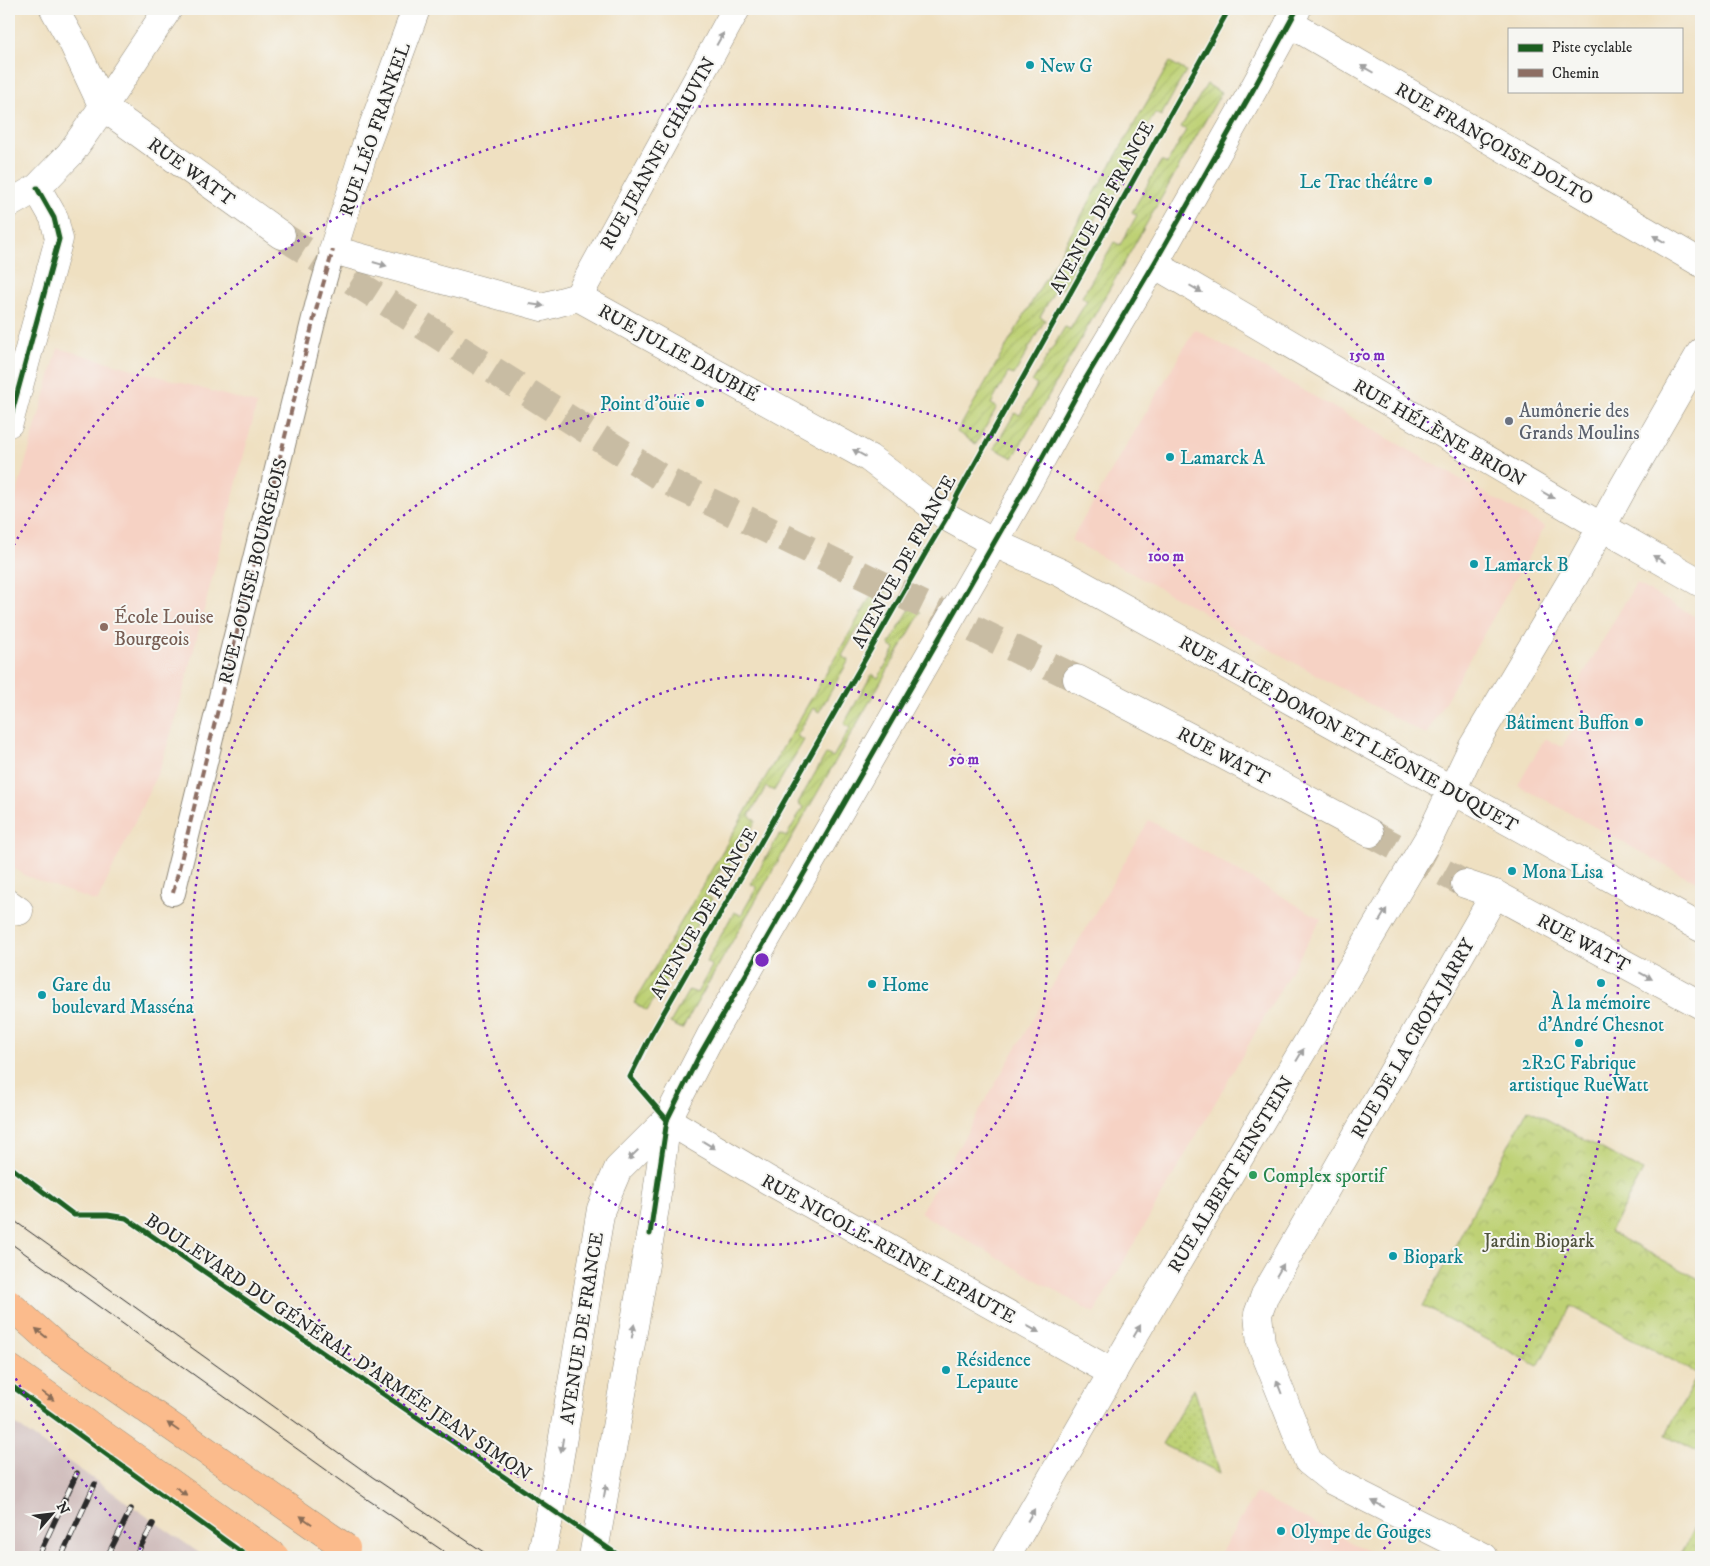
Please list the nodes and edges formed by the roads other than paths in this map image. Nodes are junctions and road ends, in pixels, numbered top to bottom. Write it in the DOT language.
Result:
graph roads {
  1 [pos="54,9"];
  2 [pos="168,9"];
  3 [pos="416,9"];
  4 [pos="736,9"];
  5 [pos="1293,16"];
  6 [pos="103,107"];
  7 [pos="37,188"];
  8 [pos="9,204"];
  9 [pos="281,235"];
  10 [pos="333,250"];
  11 [pos="1701,263"];
  12 [pos="1154,264"];
  13 [pos="578,297"];
  14 [pos="1701,352"];
  15 [pos="9,423"];
  16 [pos="1602,527"];
  17 [pos="994,543"];
  18 [pos="1701,583"];
  19 [pos="1077,679"];
  20 [pos="1452,790"];
  21 [pos="1370,833"];
  22 [pos="1465,884"];
  23 [pos="173,893"];
  24 [pos="1495,894"];
  25 [pos="1701,928"];
  26 [pos="1701,1005"];
  27 [pos="667,1120"];
  28 [pos="9,1304"];
  29 [pos="9,1368"];
  30 [pos="1114,1373"];
  31 [pos="346,1548"];
  32 [pos="275,1557"];
  33 [pos="541,1557"];
  34 [pos="593,1557"];
  35 [pos="1006,1557"];
  36 [pos="1484,1557"];
  1 -- 6 [label="street"];
  2 -- 6 [label="street"];
  3 -- 10 [label="street, RUE LÉO FRANKEL"];
  13 -- 4 [label="street, RUE JEANNE CHAUVIN, one-way"];
  11 -- 5 [label="street, RUE FRANÇOISE DOLTO, one-way"];
  5 -- 12 [label="street, AVENUE DE FRANCE"];
  6 -- 7 [label="street"];
  6 -- 9 [label="street, RUE WATT"];
  7 -- 8 [label="street"];
  7 -- 15 [label="street"];
  10 -- 13 [label="street, RUE JULIE DAUBIÉ, one-way"];
  10 -- 23 [label="street, RUE LOUISE BOURGEOIS"];
  12 -- 16 [label="street, RUE HÉLÈNE BRION, one-way"];
  12 -- 17 [label="street, AVENUE DE FRANCE"];
  17 -- 13 [label="street, RUE JULIE DAUBIÉ, one-way"];
  14 -- 16 [label="street, RUE ALBERT EINSTEIN"];
  18 -- 16 [label="street, RUE HÉLÈNE BRION, one-way"];
  16 -- 20 [label="street, RUE ALBERT EINSTEIN"];
  17 -- 20 [label="street, RUE ALICE DOMON ET LÉONIE DUQUET"];
  17 -- 27 [label="street, AVENUE DE FRANCE"];
  19 -- 21 [label="street, RUE WATT"];
  20 -- 25 [label="street, RUE ALICE DOMON ET LÉONIE DUQUET"];
  30 -- 20 [label="street, RUE ALBERT EINSTEIN, one-way"];
  22 -- 24 [label="street, RUE WATT"];
  24 -- 26 [label="street, RUE WATT, one-way"];
  36 -- 24 [label="street, RUE DE LA CROIX JARRY, one-way"];
  27 -- 30 [label="street, RUE NICOLE-REINE LEPAUTE, one-way"];
  27 -- 33 [label="street, AVENUE DE FRANCE, one-way"];
  34 -- 27 [label="street, AVENUE DE FRANCE, one-way"];
  31 -- 28 [label="main road, one-way, bridge"];
  29 -- 32 [label="main road, one-way, bridge"];
  35 -- 30 [label="street, RUE ALBERT EINSTEIN, one-way"];
}
